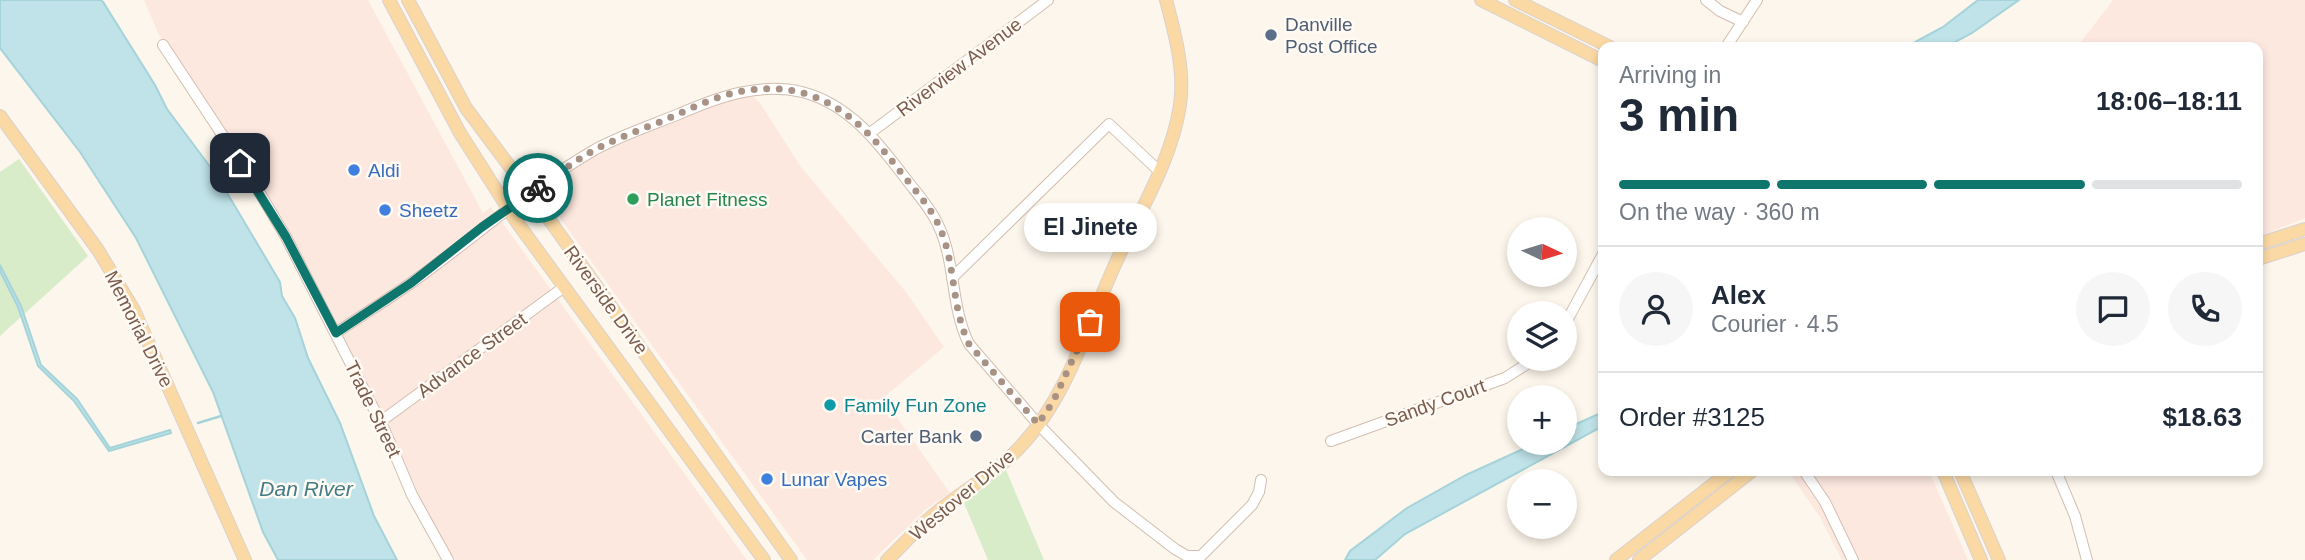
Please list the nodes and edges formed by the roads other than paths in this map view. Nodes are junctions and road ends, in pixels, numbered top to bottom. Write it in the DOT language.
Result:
graph roads {
  1 [pos="389,0"];
  2 [pos="408,0"];
  3 [pos="1048,0"];
  4 [pos="1166,0"];
  5 [pos="1481,0"];
  6 [pos="1515,0"];
  7 [pos="1706,0"];
  8 [pos="1757,0"];
  9 [pos="1742,22"];
  10 [pos="1600,42"];
  11 [pos="1729,42"];
  12 [pos="163,46"];
  13 [pos="1598,58"];
  14 [pos="0,116"];
  15 [pos="870,133"];
  16 [pos="1159,172"];
  17 [pos="530,194"];
  18 [pos="508,209"];
  19 [pos="2305,229"];
  20 [pos="2263,242"];
  21 [pos="2305,244"];
  22 [pos="2263,257"];
  23 [pos="1598,263"];
  24 [pos="952,278"];
  25 [pos="564,287"];
  26 [pos="1577,302"];
  27 [pos="336,333"];
  28 [pos="1516,371"];
  29 [pos="380,422"];
  30 [pos="1038,424"];
  31 [pos="1331,441"];
  32 [pos="1724,476"];
  33 [pos="1746,476"];
  34 [pos="1807,476"];
  35 [pos="1945,476"];
  36 [pos="1962,476"];
  37 [pos="2058,476"];
  38 [pos="1261,480"];
  39 [pos="906,542"];
  40 [pos="245,560"];
  41 [pos="448,560"];
  42 [pos="764,560"];
  43 [pos="792,560"];
  44 [pos="887,560"];
  45 [pos="896,560"];
  46 [pos="1616,560"];
  47 [pos="1639,560"];
  48 [pos="1853,560"];
  49 [pos="1982,560"];
  50 [pos="1999,560"];
  51 [pos="2087,560"];
  1 -- 18 [label="main road, Riverside Drive"];
  2 -- 17 [label="main road, Riverside Drive"];
  3 -- 15 [label="street, Riverview Avenue"];
  4 -- 16 [label="main road, Westover Drive"];
  5 -- 13 [label="main road"];
  6 -- 10 [label="main road"];
  7 -- 9 [label="street"];
  8 -- 9 [label="street"];
  9 -- 11 [label="street"];
  12 -- 27 [label="street, Trade Street"];
  14 -- 40 [label="main road, Memorial Drive"];
  15 -- 17 [label="street"];
  15 -- 24 [label="street"];
  16 -- 24 [label="street"];
  16 -- 30 [label="main road, Westover Drive"];
  17 -- 18 [label="street"];
  17 -- 43 [label="main road, Riverside Drive"];
  18 -- 25 [label="main road, Riverside Drive"];
  18 -- 27 [label="street"];
  19 -- 20 [label="main road"];
  21 -- 22 [label="main road"];
  23 -- 26 [label="street"];
  24 -- 30 [label="street"];
  25 -- 29 [label="street, Advance Street"];
  25 -- 42 [label="main road, Riverside Drive"];
  27 -- 29 [label="street, Trade Street"];
  28 -- 31 [label="street, Sandy Court"];
  29 -- 41 [label="street, Trade Street"];
  30 -- 38 [label="street"];
  30 -- 39 [label="main road, Westover Drive"];
  32 -- 46 [label="main road"];
  33 -- 47 [label="main road"];
  34 -- 48 [label="street"];
  35 -- 49 [label="main road"];
  36 -- 50 [label="main road"];
  37 -- 51 [label="street"];
  39 -- 44 [label="main road, Westover Drive"];
  39 -- 45 [label="main road"];
}
